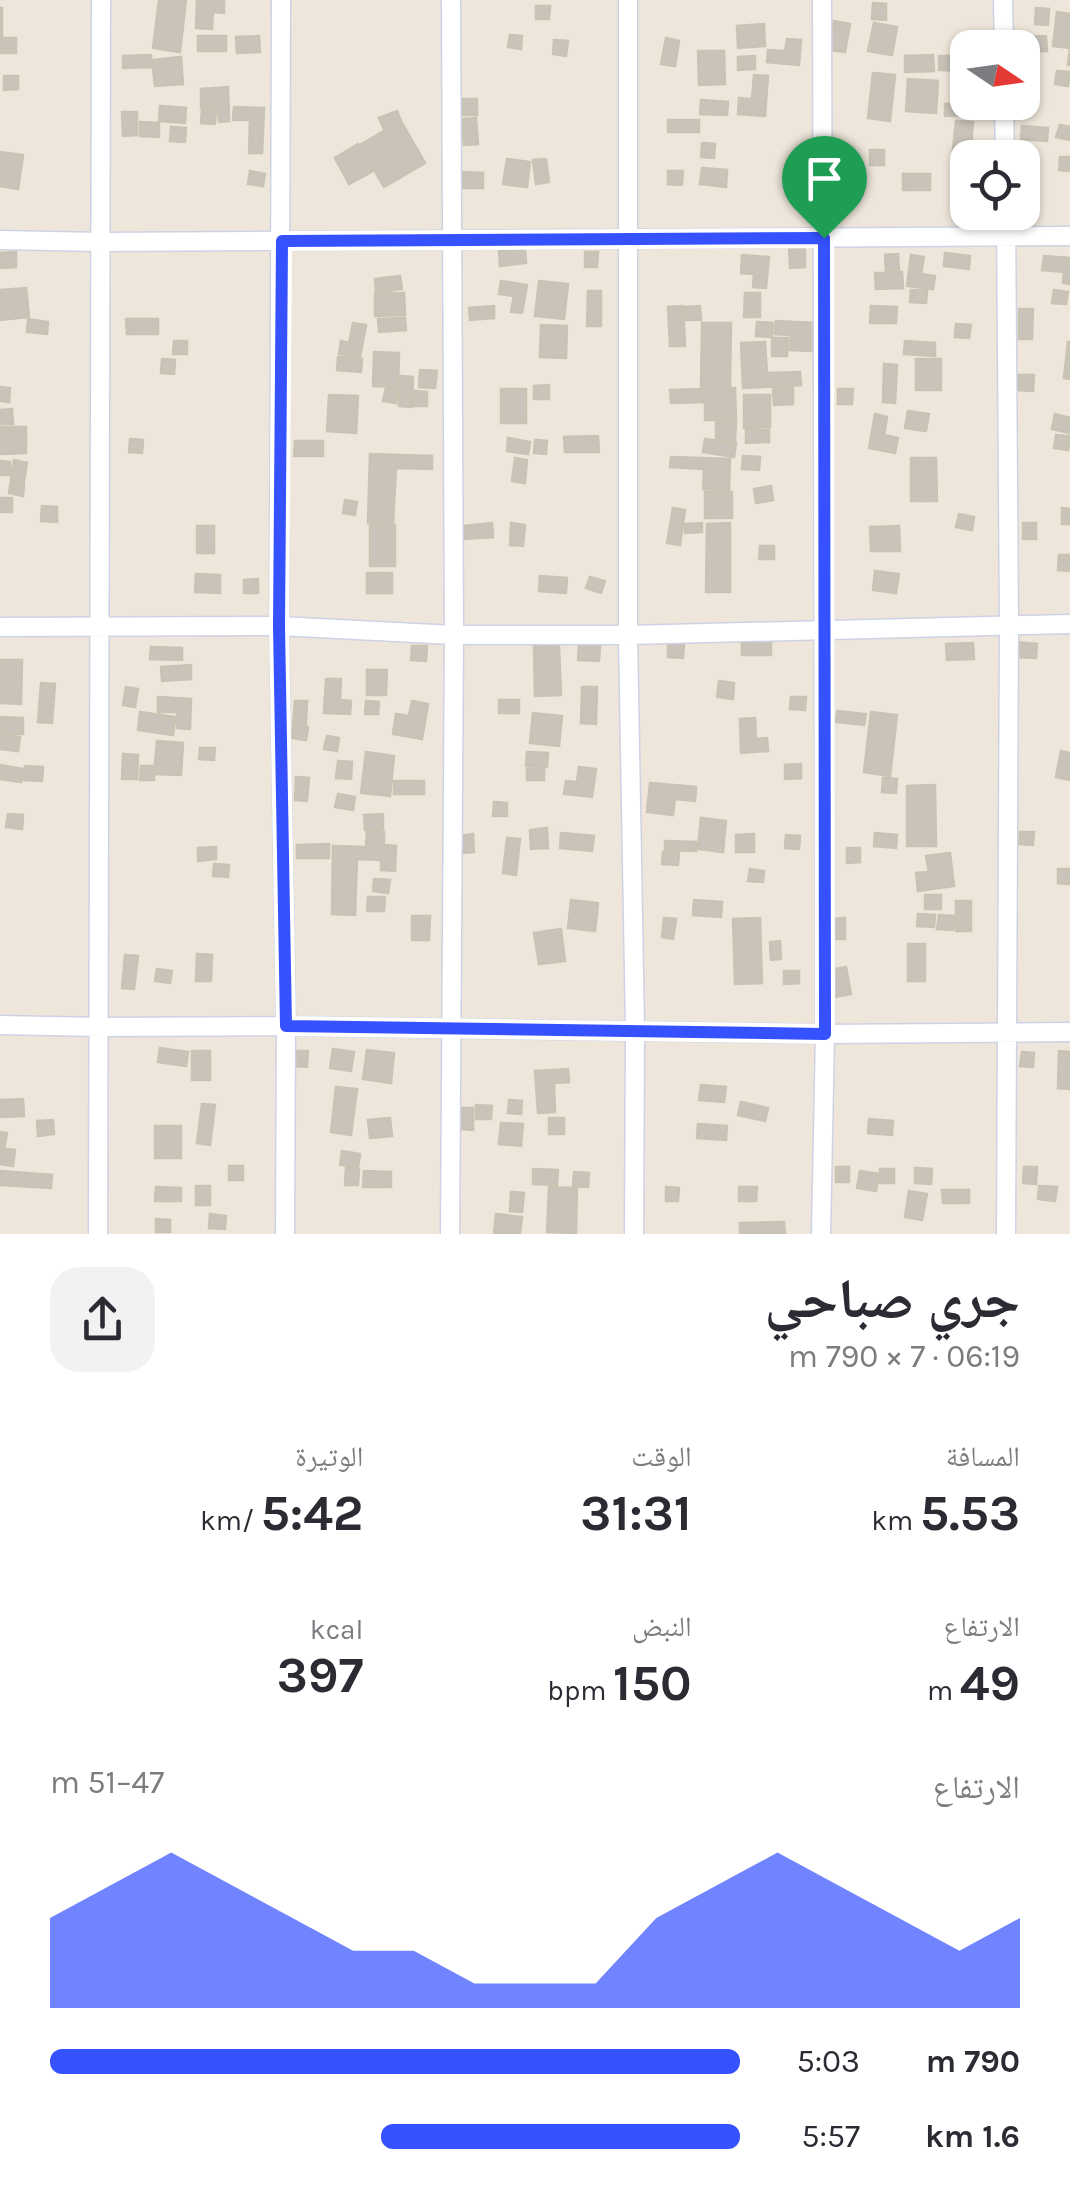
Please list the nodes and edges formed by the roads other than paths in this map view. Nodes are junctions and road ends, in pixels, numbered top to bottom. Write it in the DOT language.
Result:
graph roads {
  1 [pos="102,0"];
  2 [pos="280,0"];
  3 [pos="450,0"];
  4 [pos="628,0"];
  5 [pos="822,0"];
  6 [pos="1003,0"];
  7 [pos="1004,30"];
  8 [pos="1006,230"];
  9 [pos="1070,236"];
  10 [pos="1006,237"];
  11 [pos="824,238"];
  12 [pos="628,239"];
  13 [pos="0,240"];
  14 [pos="452,240"];
  15 [pos="282,241"];
  16 [pos="100,242"];
  17 [pos="1070,624"];
  18 [pos="1008,625"];
  19 [pos="100,626"];
  20 [pos="279,626"];
  21 [pos="0,627"];
  22 [pos="824,630"];
  23 [pos="628,635"];
  24 [pos="454,636"];
  25 [pos="0,1025"];
  26 [pos="286,1026"];
  27 [pos="99,1027"];
  28 [pos="450,1028"];
  29 [pos="635,1030"];
  30 [pos="1070,1032"];
  31 [pos="1006,1033"];
  32 [pos="825,1034"];
  33 [pos="98,1234"];
  34 [pos="285,1234"];
  35 [pos="450,1234"];
  36 [pos="634,1234"];
  37 [pos="821,1234"];
  38 [pos="1006,1234"];
  1 -- 16 [label="street"];
  2 -- 15 [label="street"];
  3 -- 14 [label="street"];
  4 -- 12 [label="street"];
  5 -- 11 [label="street"];
  6 -- 7 [label="street"];
  8 -- 10 [label="street"];
  9 -- 10 [label="street"];
  10 -- 11 [label="street"];
  10 -- 18 [label="street"];
  11 -- 12 [label="street"];
  11 -- 22 [label="street"];
  12 -- 14 [label="street"];
  12 -- 23 [label="street"];
  13 -- 16 [label="street"];
  14 -- 15 [label="street"];
  14 -- 24 [label="street"];
  15 -- 16 [label="street"];
  15 -- 20 [label="street"];
  16 -- 19 [label="street"];
  17 -- 18 [label="street"];
  18 -- 22 [label="street"];
  18 -- 31 [label="street"];
  19 -- 20 [label="street"];
  19 -- 21 [label="street"];
  19 -- 27 [label="street"];
  20 -- 24 [label="street"];
  20 -- 26 [label="street"];
  22 -- 23 [label="street"];
  22 -- 32 [label="street"];
  23 -- 24 [label="street"];
  23 -- 29 [label="street"];
  24 -- 28 [label="street"];
  25 -- 27 [label="street"];
  26 -- 27 [label="street"];
  26 -- 28 [label="street"];
  26 -- 34 [label="street"];
  27 -- 33 [label="street"];
  28 -- 29 [label="street"];
  28 -- 35 [label="street"];
  29 -- 32 [label="street"];
  29 -- 36 [label="street"];
  30 -- 31 [label="street"];
  31 -- 32 [label="street"];
  31 -- 38 [label="street"];
  32 -- 37 [label="street"];
}
